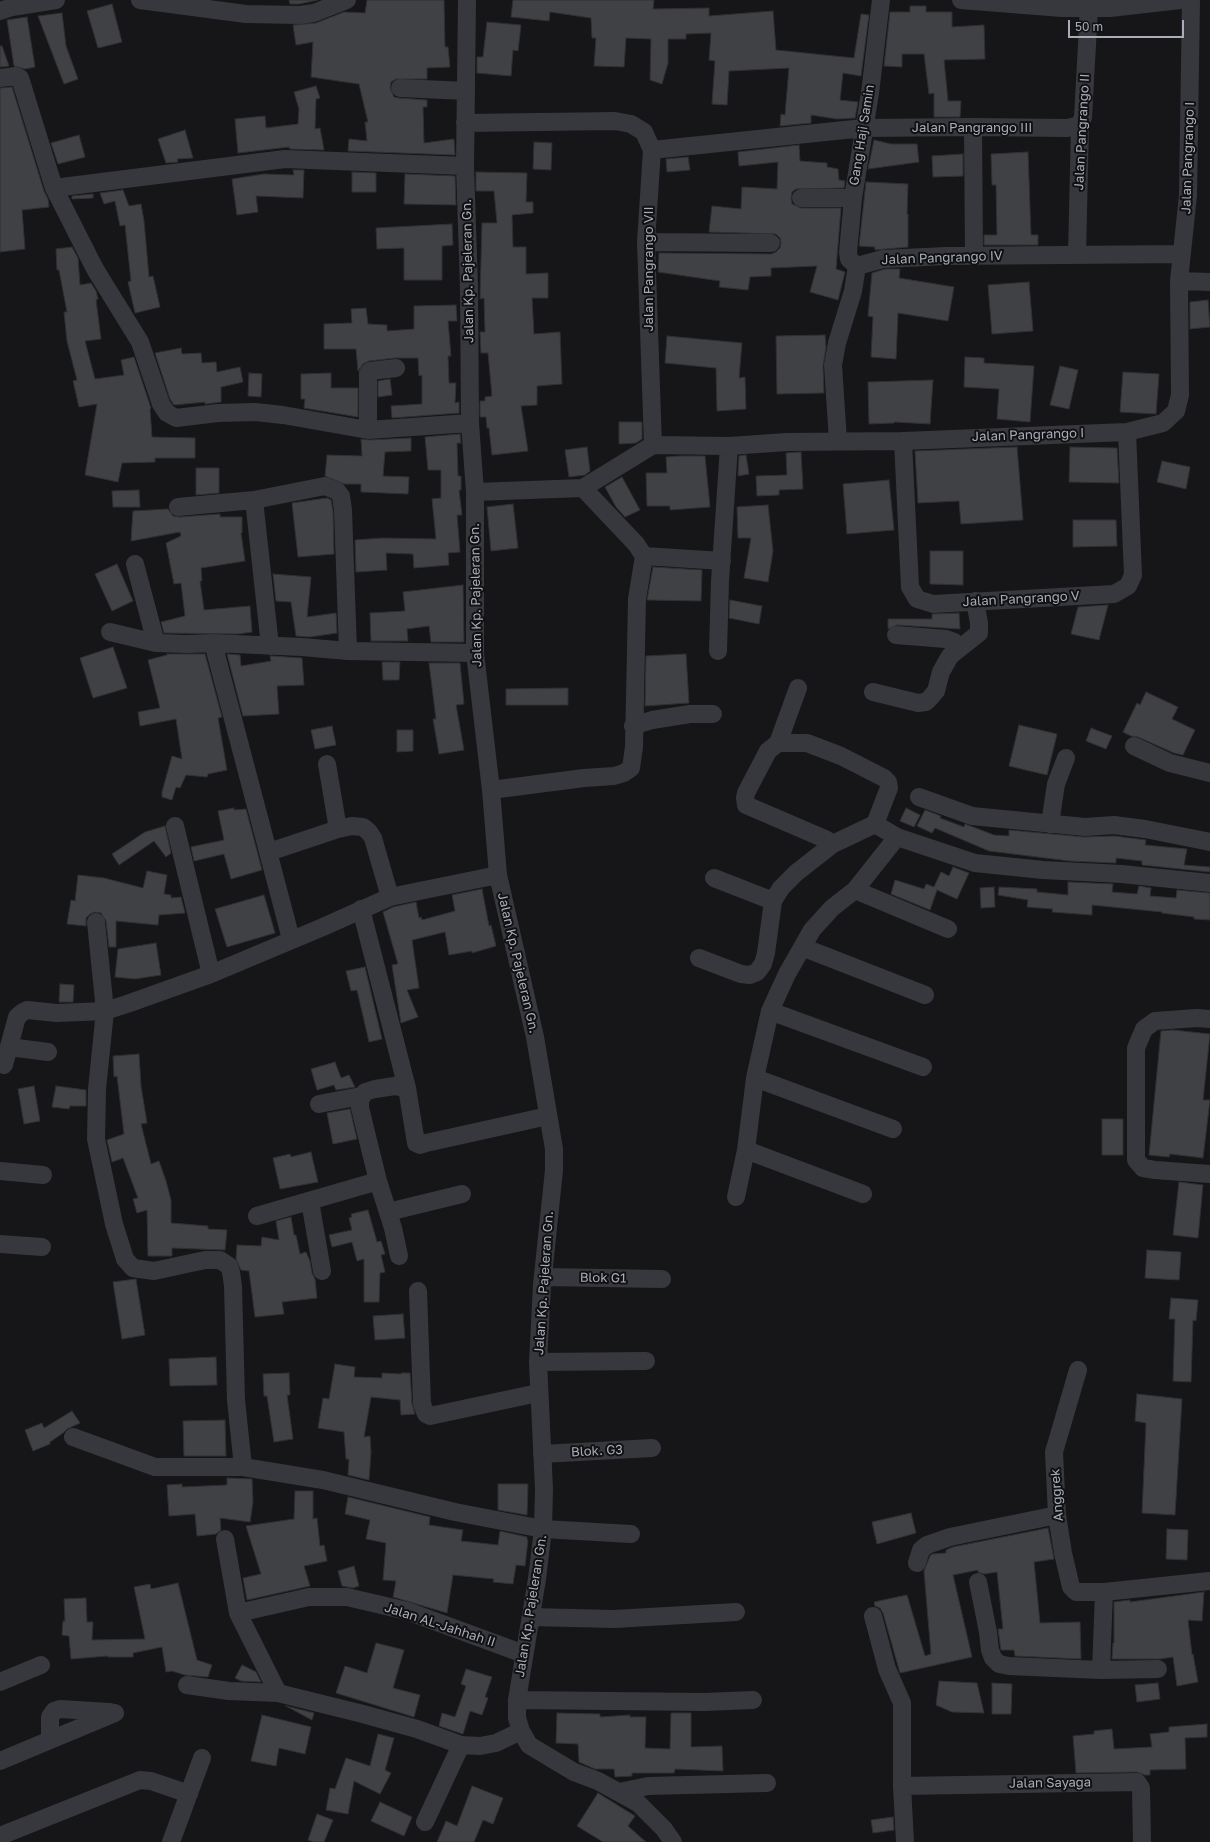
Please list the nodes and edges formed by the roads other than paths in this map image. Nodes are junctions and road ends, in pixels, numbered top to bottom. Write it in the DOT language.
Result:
graph roads {
  1 [pos="56,0"];
  2 [pos="140,0"];
  3 [pos="347,0"];
  4 [pos="467,0"];
  5 [pos="881,0"];
  6 [pos="961,0"];
  7 [pos="1180,0"];
  8 [pos="1191,0"];
  9 [pos="1063,4"];
  10 [pos="1109,4"];
  11 [pos="261,7"];
  12 [pos="299,7"];
  13 [pos="1089,8"];
  14 [pos="0,11"];
  15 [pos="0,78"];
  16 [pos="400,88"];
  17 [pos="466,91"];
  18 [pos="465,123"];
  19 [pos="1080,125"];
  20 [pos="973,127"];
  21 [pos="864,128"];
  22 [pos="652,150"];
  23 [pos="465,166"];
  24 [pos="54,188"];
  25 [pos="801,198"];
  26 [pos="853,198"];
  27 [pos="646,242"];
  28 [pos="770,243"];
  29 [pos="1182,254"];
  30 [pos="1077,255"];
  31 [pos="974,256"];
  32 [pos="857,266"];
  33 [pos="1179,280"];
  34 [pos="1210,282"];
  35 [pos="396,368"];
  36 [pos="470,422"];
  37 [pos="368,430"];
  38 [pos="1128,432"];
  39 [pos="838,441"];
  40 [pos="903,441"];
  41 [pos="653,445"];
  42 [pos="729,446"];
  43 [pos="583,488"];
  44 [pos="475,492"];
  45 [pos="254,500"];
  46 [pos="178,507"];
  47 [pos="644,556"];
  48 [pos="722,561"];
  49 [pos="135,564"];
  50 [pos="975,601"];
  51 [pos="110,632"];
  52 [pos="896,635"];
  53 [pos="156,643"];
  54 [pos="213,643"];
  55 [pos="270,646"];
  56 [pos="959,648"];
  57 [pos="348,651"];
  58 [pos="718,651"];
  59 [pos="475,653"];
  60 [pos="798,688"];
  61 [pos="873,692"];
  62 [pos="713,714"];
  63 [pos="634,726"];
  64 [pos="778,743"];
  65 [pos="1134,746"];
  66 [pos="1066,758"];
  67 [pos="327,764"];
  68 [pos="1210,773"];
  69 [pos="491,790"];
  70 [pos="919,797"];
  71 [pos="875,824"];
  72 [pos="1050,824"];
  73 [pos="176,826"];
  74 [pos="338,829"];
  75 [pos="897,837"];
  76 [pos="1210,842"];
  77 [pos="833,844"];
  78 [pos="269,852"];
  79 [pos="498,875"];
  80 [pos="714,878"];
  81 [pos="1210,883"];
  82 [pos="855,890"];
  83 [pos="390,897"];
  84 [pos="773,901"];
  85 [pos="361,909"];
  86 [pos="96,922"];
  87 [pos="948,929"];
  88 [pos="291,939"];
  89 [pos="802,947"];
  90 [pos="699,958"];
  91 [pos="210,974"];
  92 [pos="925,995"];
  93 [pos="105,1011"];
  94 [pos="770,1011"];
  95 [pos="1210,1019"];
  96 [pos="9,1047"];
  97 [pos="48,1052"];
  98 [pos="4,1065"];
  99 [pos="923,1067"];
  100 [pos="755,1078"];
  101 [pos="408,1088"];
  102 [pos="361,1096"];
  103 [pos="319,1104"];
  104 [pos="548,1116"];
  105 [pos="893,1129"];
  106 [pos="746,1150"];
  107 [pos="0,1171"];
  108 [pos="1210,1174"];
  109 [pos="43,1175"];
  110 [pos="378,1181"];
  111 [pos="462,1194"];
  112 [pos="862,1194"];
  113 [pos="736,1197"];
  114 [pos="310,1201"];
  115 [pos="388,1212"];
  116 [pos="257,1216"];
  117 [pos="0,1244"];
  118 [pos="42,1247"];
  119 [pos="399,1256"];
  120 [pos="322,1271"];
  121 [pos="543,1277"];
  122 [pos="662,1279"];
  123 [pos="418,1291"];
  124 [pos="646,1361"];
  125 [pos="538,1362"];
  126 [pos="1078,1370"];
  127 [pos="538,1393"];
  128 [pos="73,1437"];
  129 [pos="652,1448"];
  130 [pos="542,1454"];
  131 [pos="242,1467"];
  132 [pos="1057,1515"];
  133 [pos="544,1529"];
  134 [pos="631,1534"];
  135 [pos="225,1539"];
  136 [pos="918,1563"];
  137 [pos="1210,1581"];
  138 [pos="978,1582"];
  139 [pos="1104,1592"];
  140 [pos="736,1612"];
  141 [pos="238,1613"];
  142 [pos="874,1616"];
  143 [pos="531,1617"];
  144 [pos="524,1654"];
  145 [pos="41,1665"];
  146 [pos="1158,1669"];
  147 [pos="1101,1670"];
  148 [pos="0,1682"];
  149 [pos="187,1685"];
  150 [pos="278,1693"];
  151 [pos="517,1700"];
  152 [pos="753,1700"];
  153 [pos="521,1731"];
  154 [pos="50,1740"];
  155 [pos="461,1746"];
  156 [pos="202,1758"];
  157 [pos="0,1761"];
  158 [pos="767,1783"];
  159 [pos="902,1786"];
  160 [pos="619,1792"];
  161 [pos="189,1794"];
  162 [pos="425,1822"];
  163 [pos="0,1836"];
  164 [pos="171,1842"];
  165 [pos="673,1842"];
  166 [pos="905,1842"];
  167 [pos="1142,1842"];
  1 -- 14 [label="street"];
  2 -- 11 [label="street"];
  3 -- 12 [label="street"];
  4 -- 17 [label="street, Jalan Kp. Pajeleran Gn."];
  5 -- 21 [label="street, Gang Haji Samin"];
  6 -- 9 [label="street"];
  7 -- 10 [label="street"];
  8 -- 29 [label="street, Jalan Pangrango I"];
  9 -- 13 [label="street"];
  10 -- 13 [label="street"];
  11 -- 12 [label="street"];
  13 -- 19 [label="street, Jalan Pangrango II"];
  15 -- 24 [label="street"];
  16 -- 17 [label="street"];
  17 -- 18 [label="street, Jalan Kp. Pajeleran Gn."];
  18 -- 22 [label="street, Jalan Pangrango VII"];
  18 -- 23 [label="street, Jalan Kp. Pajeleran Gn."];
  19 -- 20 [label="street, Jalan Pangrango III"];
  19 -- 30 [label="street, Jalan Pangrango II"];
  20 -- 21 [label="street, Jalan Pangrango III"];
  20 -- 31 [label="street"];
  21 -- 22 [label="street, Jalan Pangrango III"];
  21 -- 26 [label="street, Gang Haji Samin"];
  22 -- 27 [label="street, Jalan Pangrango VII"];
  23 -- 24 [label="street"];
  23 -- 36 [label="street, Jalan Kp. Pajeleran Gn."];
  24 -- 37 [label="street"];
  25 -- 26 [label="street"];
  26 -- 32 [label="street, Gang Haji Samin"];
  27 -- 28 [label="street"];
  27 -- 41 [label="street, Jalan Pangrango VII"];
  29 -- 30 [label="street, Jalan Pangrango IV"];
  29 -- 33 [label="street, Jalan Pangrango I"];
  30 -- 31 [label="street, Jalan Pangrango IV"];
  31 -- 32 [label="street, Jalan Pangrango IV"];
  32 -- 39 [label="street"];
  33 -- 34 [label="street"];
  33 -- 38 [label="street, Jalan Pangrango I"];
  35 -- 37 [label="street"];
  36 -- 37 [label="street"];
  36 -- 44 [label="street, Jalan Kp. Pajeleran Gn."];
  38 -- 40 [label="street, Jalan Pangrango I"];
  38 -- 50 [label="street, Jalan Pangrango V"];
  39 -- 40 [label="street, Jalan Pangrango I"];
  39 -- 42 [label="street, Jalan Pangrango I"];
  40 -- 50 [label="street, Jalan Pangrango V"];
  41 -- 42 [label="street, Jalan Pangrango I"];
  41 -- 43 [label="street"];
  42 -- 48 [label="street"];
  43 -- 44 [label="street"];
  43 -- 47 [label="street"];
  44 -- 59 [label="street, Jalan Kp. Pajeleran Gn."];
  45 -- 46 [label="street"];
  45 -- 55 [label="street"];
  45 -- 57 [label="street"];
  47 -- 48 [label="street"];
  47 -- 63 [label="street"];
  48 -- 58 [label="street"];
  49 -- 53 [label="street"];
  50 -- 56 [label="street"];
  51 -- 53 [label="street"];
  52 -- 56 [label="street"];
  53 -- 54 [label="street"];
  54 -- 55 [label="street"];
  54 -- 78 [label="street"];
  55 -- 57 [label="street"];
  56 -- 61 [label="street"];
  57 -- 59 [label="street"];
  59 -- 69 [label="street, Jalan Kp. Pajeleran Gn."];
  60 -- 64 [label="street"];
  62 -- 63 [label="street"];
  63 -- 69 [label="street"];
  64 -- 71 [label="street"];
  64 -- 77 [label="street"];
  65 -- 68 [label="street"];
  66 -- 72 [label="street"];
  67 -- 74 [label="street"];
  69 -- 79 [label="street, Jalan Kp. Pajeleran Gn."];
  70 -- 72 [label="street"];
  71 -- 75 [label="street"];
  71 -- 77 [label="street"];
  72 -- 76 [label="street"];
  73 -- 91 [label="street"];
  74 -- 78 [label="street"];
  74 -- 83 [label="street"];
  75 -- 81 [label="street"];
  75 -- 82 [label="street"];
  77 -- 84 [label="street"];
  78 -- 88 [label="street"];
  79 -- 83 [label="street"];
  79 -- 104 [label="street, Jalan Kp. Pajeleran Gn."];
  80 -- 84 [label="street"];
  82 -- 87 [label="street"];
  82 -- 89 [label="street"];
  83 -- 85 [label="street"];
  84 -- 90 [label="street"];
  85 -- 88 [label="street"];
  85 -- 101 [label="street"];
  86 -- 93 [label="street"];
  88 -- 91 [label="street"];
  89 -- 92 [label="street"];
  89 -- 94 [label="street"];
  91 -- 93 [label="street"];
  93 -- 96 [label="street"];
  93 -- 131 [label="street"];
  94 -- 99 [label="street"];
  94 -- 100 [label="street"];
  95 -- 108 [label="street"];
  96 -- 97 [label="street"];
  96 -- 98 [label="street"];
  100 -- 105 [label="street"];
  100 -- 106 [label="street"];
  101 -- 102 [label="street"];
  101 -- 104 [label="street"];
  102 -- 103 [label="street"];
  102 -- 110 [label="street"];
  104 -- 121 [label="street, Jalan Kp. Pajeleran Gn."];
  106 -- 112 [label="street"];
  106 -- 113 [label="street"];
  107 -- 109 [label="street"];
  110 -- 114 [label="street"];
  110 -- 115 [label="street"];
  111 -- 115 [label="street"];
  114 -- 116 [label="street"];
  114 -- 120 [label="street"];
  115 -- 119 [label="street"];
  117 -- 118 [label="street"];
  121 -- 122 [label="street, Blok G1"];
  121 -- 125 [label="street, Jalan Kp. Pajeleran Gn."];
  123 -- 127 [label="street"];
  124 -- 125 [label="street"];
  125 -- 127 [label="street, Jalan Kp. Pajeleran Gn."];
  126 -- 132 [label="street, Anggrek"];
  127 -- 130 [label="street, Jalan Kp. Pajeleran Gn."];
  128 -- 131 [label="street"];
  129 -- 130 [label="street, Blok. G3"];
  130 -- 133 [label="street, Jalan Kp. Pajeleran Gn."];
  131 -- 133 [label="street"];
  132 -- 136 [label="street"];
  132 -- 139 [label="street, Anggrek"];
  133 -- 134 [label="street"];
  133 -- 143 [label="street, Jalan Kp. Pajeleran Gn."];
  135 -- 141 [label="street"];
  137 -- 139 [label="street, Anggrek"];
  138 -- 147 [label="street"];
  139 -- 147 [label="street"];
  140 -- 143 [label="street"];
  141 -- 144 [label="street, Jalan AL-Jahhah II"];
  141 -- 150 [label="street"];
  142 -- 159 [label="street"];
  143 -- 144 [label="street, Jalan Kp. Pajeleran Gn."];
  144 -- 151 [label="street, Jalan Kp. Pajeleran Gn."];
  145 -- 148 [label="street"];
  146 -- 147 [label="street"];
  149 -- 150 [label="street"];
  150 -- 155 [label="street"];
  151 -- 152 [label="street"];
  151 -- 153 [label="street, Jalan Kp. Pajeleran Gn."];
  153 -- 155 [label="street"];
  153 -- 160 [label="street, Jalan Kp. Pajeleran Gn."];
  154 -- 157 [label="street"];
  155 -- 162 [label="street"];
  156 -- 161 [label="street"];
  158 -- 160 [label="street"];
  159 -- 166 [label="street"];
  159 -- 167 [label="street, Jalan Sayaga"];
  160 -- 165 [label="street, Jalan Kp. Pajeleran Gn."];
  161 -- 163 [label="street"];
  161 -- 164 [label="street"];
}
